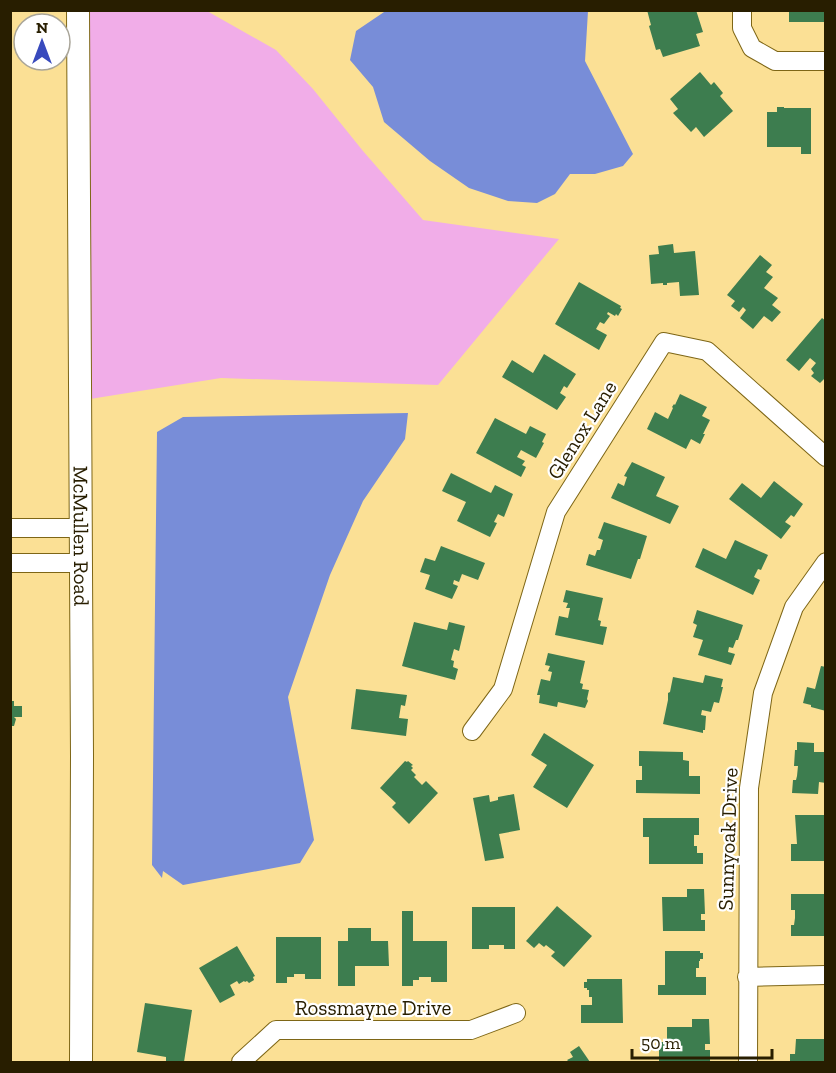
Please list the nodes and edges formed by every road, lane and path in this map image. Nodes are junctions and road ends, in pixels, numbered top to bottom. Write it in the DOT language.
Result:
graph roads {
  1 [pos="78,10"];
  2 [pos="742,10"];
  3 [pos="825,61"];
  4 [pos="825,456"];
  5 [pos="10,528"];
  6 [pos="81,528"];
  7 [pos="825,562"];
  8 [pos="10,563"];
  9 [pos="81,563"];
  10 [pos="472,731"];
  11 [pos="825,975"];
  12 [pos="747,976"];
  13 [pos="516,1013"];
  14 [pos="81,1062"];
  15 [pos="241,1062"];
  16 [pos="748,1062"];
  1 -- 6 [label="street, McMullen Road"];
  2 -- 3 [label="street"];
  4 -- 10 [label="street, Glenox Lane"];
  5 -- 6 [label="street"];
  6 -- 9 [label="street, McMullen Road"];
  7 -- 12 [label="street, Sunnyoak Drive"];
  8 -- 9 [label="street"];
  9 -- 14 [label="street, McMullen Road"];
  11 -- 12 [label="street"];
  12 -- 16 [label="street, Sunnyoak Drive"];
  13 -- 15 [label="street, Rossmayne Drive"];
}
